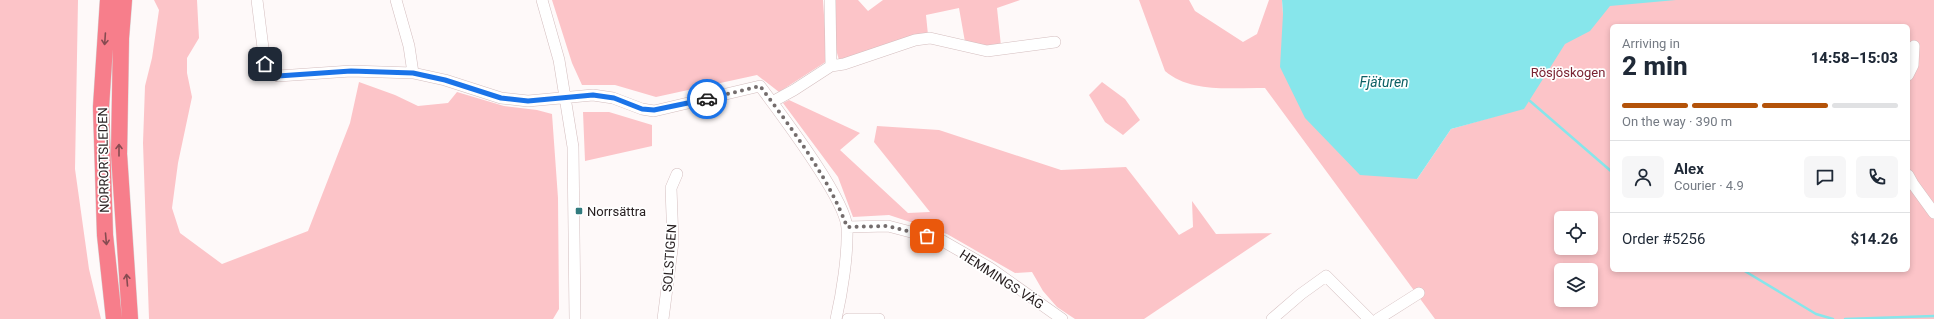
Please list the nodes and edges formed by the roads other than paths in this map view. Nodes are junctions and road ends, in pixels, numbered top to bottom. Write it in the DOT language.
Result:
graph roads {
  1 [pos="108,0"];
  2 [pos="124,0"];
  3 [pos="257,0"];
  4 [pos="396,0"];
  5 [pos="542,0"];
  6 [pos="830,0"];
  7 [pos="1055,42"];
  8 [pos="1914,46"];
  9 [pos="831,66"];
  10 [pos="1910,72"];
  11 [pos="413,73"];
  12 [pos="566,97"];
  13 [pos="772,102"];
  14 [pos="677,174"];
  15 [pos="1910,179"];
  16 [pos="1934,213"];
  17 [pos="847,227"];
  18 [pos="1420,293"];
  19 [pos="114,319"];
  20 [pos="130,319"];
  21 [pos="576,319"];
  22 [pos="663,319"];
  23 [pos="836,319"];
  24 [pos="848,319"];
  25 [pos="879,319"];
  26 [pos="1062,319"];
  27 [pos="1272,319"];
  28 [pos="1369,319"];
  29 [pos="1378,319"];
  1 -- 19 [label="highway, NORRORTSLEDEN, one-way"];
  20 -- 2 [label="highway, NORRORTSLEDEN, one-way"];
  3 -- 11 [label="street"];
  4 -- 11 [label="street"];
  5 -- 12 [label="street"];
  6 -- 9 [label="street"];
  7 -- 9 [label="street"];
  8 -- 10 [label="street"];
  9 -- 13 [label="street"];
  11 -- 12 [label="street"];
  12 -- 13 [label="street"];
  12 -- 21 [label="street"];
  13 -- 17 [label="street"];
  14 -- 22 [label="street, SOLSTIGEN"];
  15 -- 16 [label="street"];
  17 -- 23 [label="street"];
  17 -- 26 [label="street, HEMMINGS VÄG"];
  18 -- 29 [label="street"];
  24 -- 25 [label="street"];
  27 -- 28 [label="street"];
}
